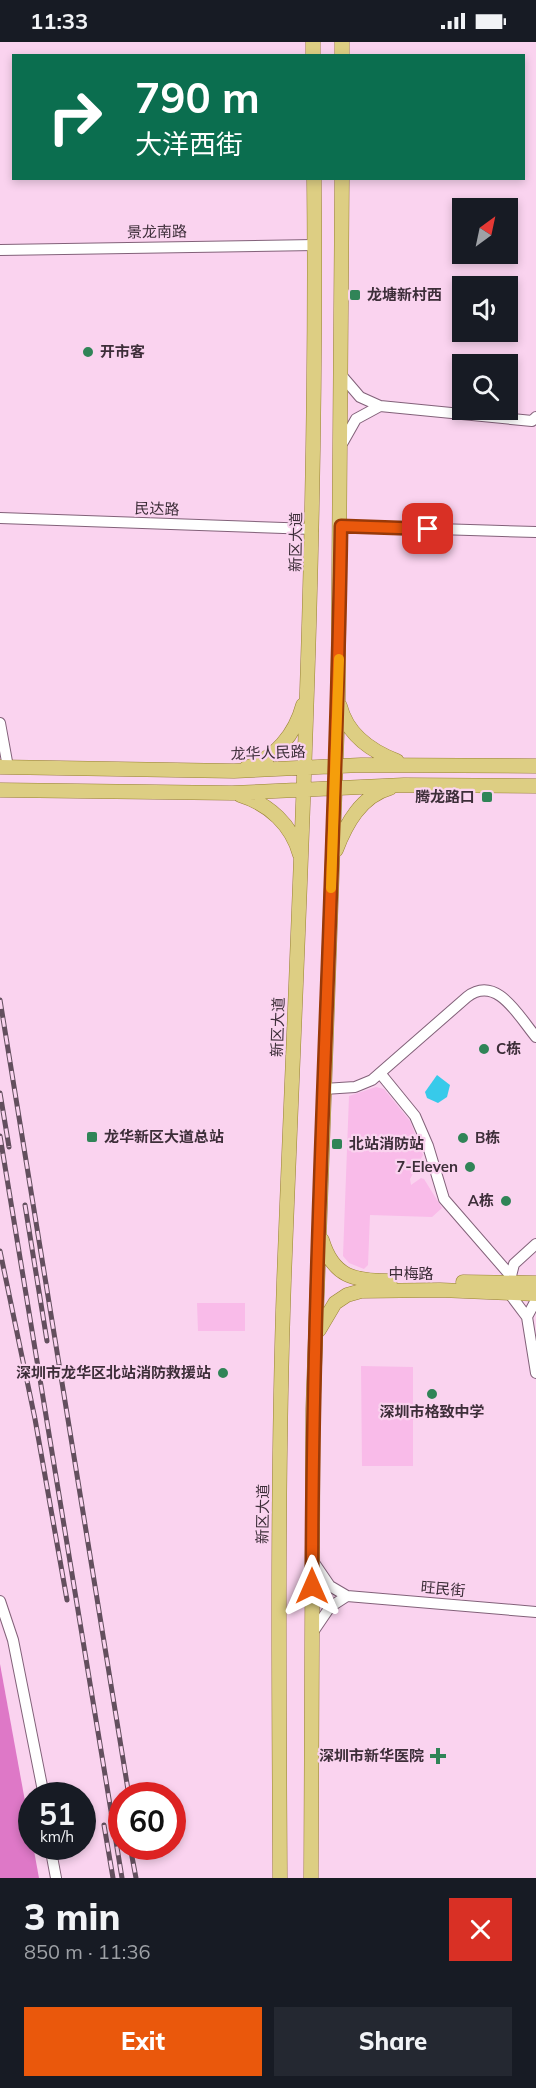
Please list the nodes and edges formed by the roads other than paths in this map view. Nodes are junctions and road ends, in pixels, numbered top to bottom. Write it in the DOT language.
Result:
graph roads {
  1 [pos="314,180"];
  2 [pos="342,180"];
  3 [pos="315,245"];
  4 [pos="0,250"];
  5 [pos="342,376"];
  6 [pos="380,406"];
  7 [pos="536,417"];
  8 [pos="341,448"];
  9 [pos="0,518"];
  10 [pos="341,526"];
  11 [pos="313,529"];
  12 [pos="536,532"];
  13 [pos="308,689"];
  14 [pos="338,698"];
  15 [pos="0,723"];
  16 [pos="408,764"];
  17 [pos="336,766"];
  18 [pos="536,766"];
  19 [pos="4,767"];
  20 [pos="306,769"];
  21 [pos="234,771"];
  22 [pos="404,785"];
  23 [pos="536,786"];
  24 [pos="335,787"];
  25 [pos="0,790"];
  26 [pos="304,790"];
  27 [pos="232,793"];
  28 [pos="302,864"];
  29 [pos="332,865"];
  30 [pos="536,1037"];
  31 [pos="380,1073"];
  32 [pos="324,1089"];
  33 [pos="319,1229"];
  34 [pos="536,1244"];
  35 [pos="536,1283"];
  36 [pos="510,1284"];
  37 [pos="536,1294"];
  38 [pos="536,1300"];
  39 [pos="527,1317"];
  40 [pos="315,1343"];
  41 [pos="536,1373"];
  42 [pos="313,1561"];
  43 [pos="347,1596"];
  44 [pos="0,1601"];
  45 [pos="536,1612"];
  46 [pos="312,1633"];
  47 [pos="41,1782"];
  48 [pos="53,1860"];
  49 [pos="56,1878"];
  50 [pos="279,1878"];
  51 [pos="311,1878"];
  1 -- 3 [label="main road, 新区大道"];
  2 -- 5 [label="main road"];
  3 -- 4 [label="street, 景龙南路"];
  3 -- 11 [label="main road, 新区大道"];
  5 -- 6 [label="street"];
  5 -- 8 [label="main road"];
  6 -- 7 [label="street"];
  6 -- 8 [label="street"];
  8 -- 10 [label="main road"];
  9 -- 11 [label="street, 民达路"];
  10 -- 12 [label="street"];
  10 -- 14 [label="main road"];
  11 -- 13 [label="main road, 新区大道"];
  13 -- 20 [label="main road, 新区大道"];
  13 -- 21 [label="main road"];
  14 -- 16 [label="main road"];
  14 -- 17 [label="main road"];
  15 -- 19 [label="street"];
  16 -- 17 [label="main road, 龙华人民路"];
  16 -- 18 [label="main road, 龙华人民路"];
  17 -- 20 [label="main road, 龙华人民路"];
  17 -- 24 [label="main road"];
  19 -- 21 [label="main road, 龙华人民路"];
  20 -- 21 [label="main road, 龙华人民路"];
  20 -- 26 [label="main road, 新区大道"];
  22 -- 23 [label="main road"];
  22 -- 24 [label="main road"];
  22 -- 29 [label="main road"];
  24 -- 26 [label="main road"];
  24 -- 29 [label="main road"];
  25 -- 27 [label="main road"];
  26 -- 27 [label="main road"];
  26 -- 28 [label="main road, 新区大道"];
  27 -- 28 [label="main road"];
  28 -- 50 [label="main road, 新区大道"];
  29 -- 32 [label="main road"];
  30 -- 31 [label="street"];
  31 -- 32 [label="street"];
  31 -- 36 [label="street"];
  32 -- 33 [label="main road"];
  33 -- 36 [label="main road, 中梅路"];
  33 -- 40 [label="main road"];
  34 -- 36 [label="street"];
  35 -- 36 [label="main road, 中梅路"];
  36 -- 37 [label="main road, 中梅路"];
  36 -- 39 [label="street"];
  36 -- 40 [label="main road, 中梅路"];
  38 -- 39 [label="street"];
  39 -- 41 [label="street"];
  40 -- 42 [label="main road"];
  42 -- 43 [label="street"];
  42 -- 46 [label="main road"];
  43 -- 45 [label="street, 旺民街"];
  43 -- 46 [label="street"];
  44 -- 47 [label="street"];
  46 -- 51 [label="main road"];
  48 -- 49 [label="street"];
}
